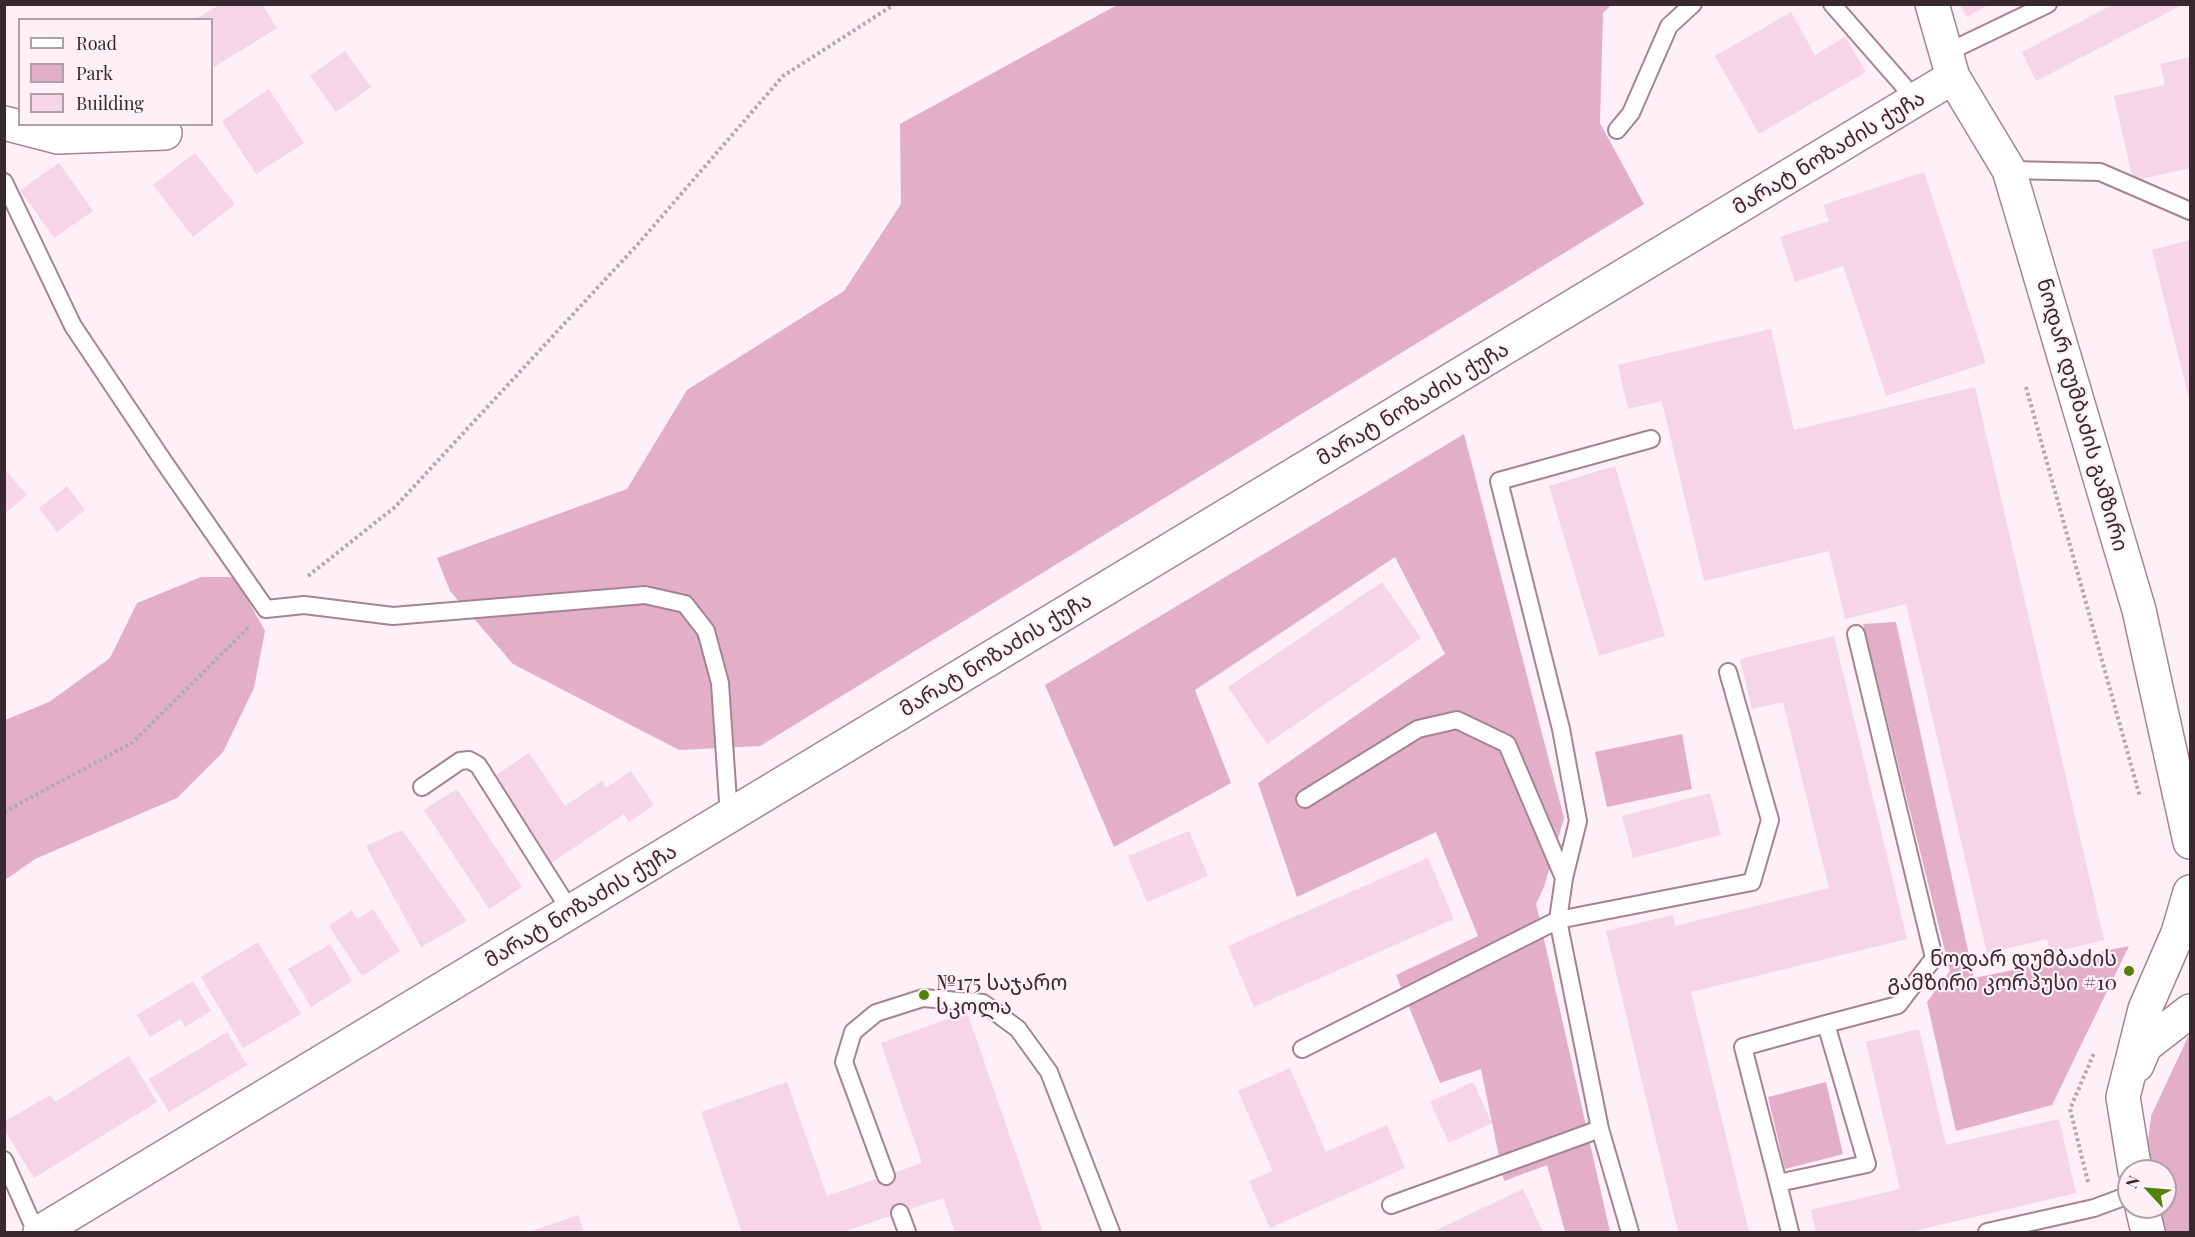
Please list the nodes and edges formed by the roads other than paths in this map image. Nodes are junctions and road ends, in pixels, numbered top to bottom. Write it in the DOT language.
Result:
graph roads {
  1 [pos="1693,4"];
  2 [pos="1832,4"];
  3 [pos="1932,4"];
  4 [pos="2048,4"];
  5 [pos="1949,65"];
  6 [pos="1916,100"];
  7 [pos="4,123"];
  8 [pos="1617,130"];
  9 [pos="165,133"];
  10 [pos="2009,170"];
  11 [pos="4,182"];
  12 [pos="2190,211"];
  13 [pos="1651,439"];
  14 [pos="1856,634"];
  15 [pos="1728,672"];
  16 [pos="422,787"];
  17 [pos="1305,799"];
  18 [pos="729,816"];
  19 [pos="2190,842"];
  20 [pos="1564,878"];
  21 [pos="2190,892"];
  22 [pos="572,912"];
  23 [pos="1558,920"];
  24 [pos="2190,1011"];
  25 [pos="1826,1024"];
  26 [pos="1302,1049"];
  27 [pos="2123,1097"];
  28 [pos="1600,1129"];
  29 [pos="2133,1159"];
  30 [pos="4,1160"];
  31 [pos="886,1176"];
  32 [pos="1778,1183"];
  33 [pos="2117,1199"];
  34 [pos="1391,1205"];
  35 [pos="900,1213"];
  36 [pos="36,1233"];
  37 [pos="40,1233"];
  38 [pos="907,1233"];
  39 [pos="1111,1233"];
  40 [pos="1630,1233"];
  41 [pos="1790,1233"];
  42 [pos="1987,1233"];
  1 -- 8 [label="lane"];
  2 -- 6 [label="lane"];
  3 -- 5 [label="street, ნოდარ დუმბაძის გამზირი"];
  4 -- 5 [label="lane"];
  5 -- 6 [label="street, მარატ ნოზაძის ქუჩა"];
  5 -- 10 [label="street, ნოდარ დუმბაძის გამზირი"];
  6 -- 18 [label="street, მარატ ნოზაძის ქუჩა"];
  7 -- 9 [label="street"];
  10 -- 12 [label="lane"];
  10 -- 19 [label="street, ნოდარ დუმბაძის გამზირი"];
  11 -- 18 [label="lane"];
  13 -- 20 [label="lane"];
  14 -- 25 [label="lane"];
  15 -- 23 [label="lane"];
  16 -- 22 [label="lane"];
  17 -- 20 [label="lane"];
  18 -- 22 [label="street, მარატ ნოზაძის ქუჩა"];
  20 -- 23 [label="lane"];
  21 -- 27 [label="street"];
  22 -- 37 [label="street, მარატ ნოზაძის ქუჩა"];
  23 -- 26 [label="lane"];
  23 -- 28 [label="lane"];
  24 -- 27 [label="street"];
  25 -- 32 [label="lane"];
  25 -- 32 [label="lane"];
  27 -- 29 [label="street"];
  28 -- 34 [label="lane"];
  28 -- 40 [label="lane"];
  30 -- 36 [label="lane"];
  31 -- 39 [label="lane"];
  32 -- 41 [label="lane"];
  33 -- 42 [label="lane"];
  35 -- 38 [label="lane"];
}
